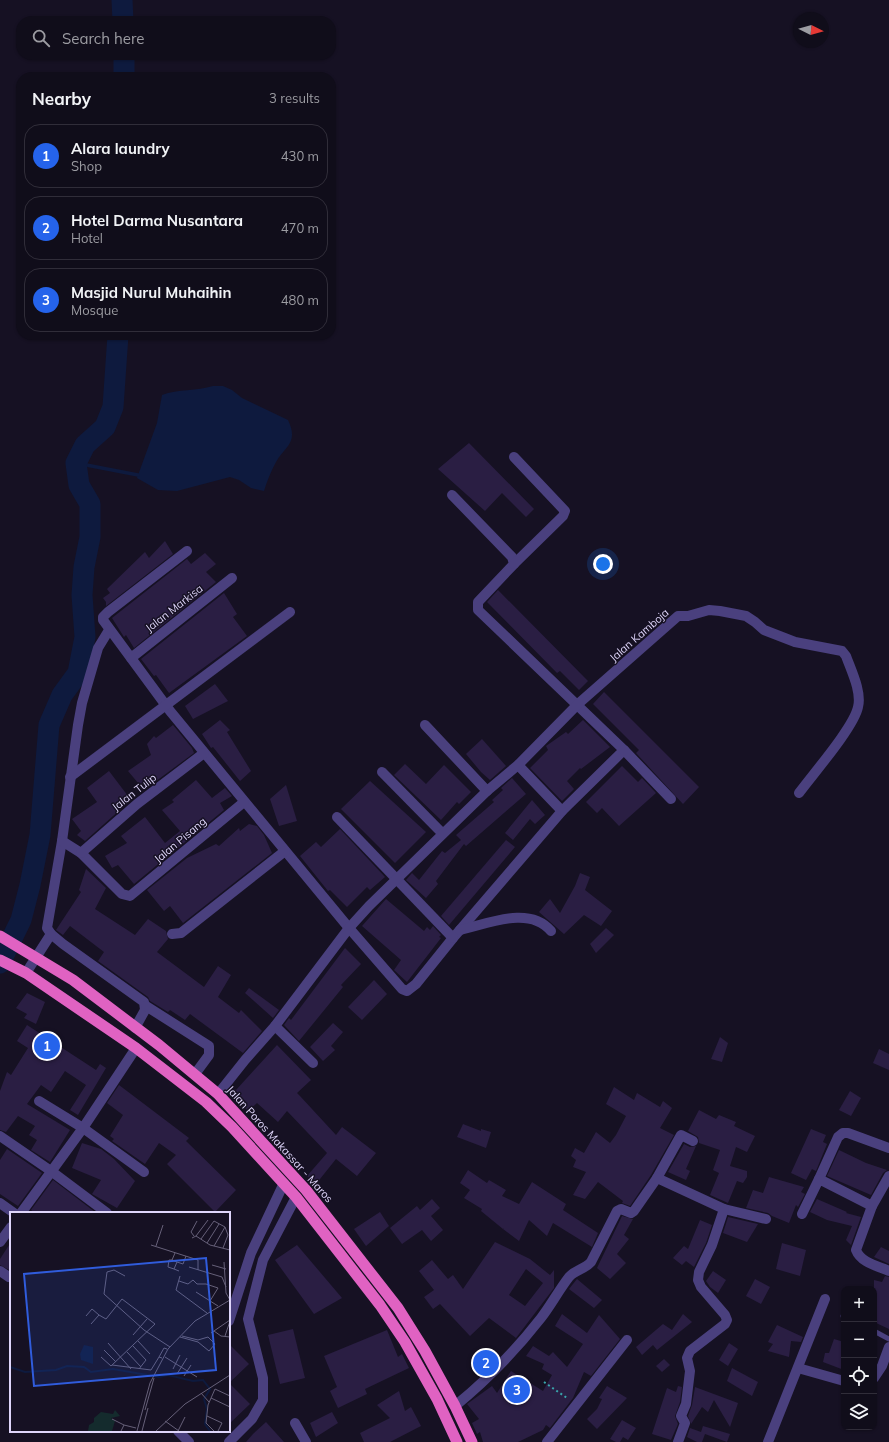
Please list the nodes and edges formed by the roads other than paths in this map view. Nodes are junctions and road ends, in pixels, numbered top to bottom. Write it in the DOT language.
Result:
graph roads {
  1 [pos="514,457"];
  2 [pos="452,494"];
  3 [pos="187,551"];
  4 [pos="514,564"];
  5 [pos="232,578"];
  6 [pos="290,612"];
  7 [pos="109,630"];
  8 [pos="131,658"];
  9 [pos="578,704"];
  10 [pos="166,706"];
  11 [pos="425,725"];
  12 [pos="624,750"];
  13 [pos="204,753"];
  14 [pos="518,765"];
  15 [pos="382,772"];
  16 [pos="70,777"];
  17 [pos="487,791"];
  18 [pos="799,794"];
  19 [pos="671,799"];
  20 [pos="244,802"];
  21 [pos="562,811"];
  22 [pos="337,817"];
  23 [pos="442,834"];
  24 [pos="62,841"];
  25 [pos="285,850"];
  26 [pos="81,853"];
  27 [pos="397,878"];
  28 [pos="349,928"];
  29 [pos="551,931"];
  30 [pos="51,934"];
  31 [pos="172,934"];
  32 [pos="456,934"];
  33 [pos="0,936"];
  34 [pos="36,957"];
  35 [pos="0,960"];
  36 [pos="26,973"];
  37 [pos="146,1006"];
  38 [pos="275,1026"];
  39 [pos="135,1028"];
  40 [pos="136,1048"];
  41 [pos="313,1063"];
  42 [pos="195,1074"];
  43 [pos="218,1094"];
  44 [pos="39,1102"];
  45 [pos="83,1128"];
  46 [pos="0,1136"];
  47 [pos="693,1141"];
  48 [pos="889,1148"];
  49 [pos="51,1171"];
  50 [pos="144,1172"];
  51 [pos="889,1176"];
  52 [pos="657,1178"];
  53 [pos="819,1178"];
  54 [pos="284,1183"];
  55 [pos="296,1197"];
  56 [pos="0,1203"];
  57 [pos="872,1206"];
  58 [pos="724,1209"];
  59 [pos="13,1212"];
  60 [pos="22,1212"];
  61 [pos="106,1212"];
  62 [pos="802,1214"];
  63 [pos="766,1219"];
  64 [pos="10,1228"];
  65 [pos="0,1242"];
  66 [pos="250,1253"];
  67 [pos="263,1260"];
  68 [pos="0,1271"];
  69 [pos="889,1271"];
  70 [pos="9,1277"];
  71 [pos="825,1298"];
  72 [pos="248,1319"];
  73 [pos="230,1320"];
  74 [pos="877,1333"];
  75 [pos="889,1339"];
  76 [pos="627,1340"];
  77 [pos="889,1347"];
  78 [pos="798,1368"];
  79 [pos="877,1374"];
  80 [pos="841,1380"];
  81 [pos="455,1406"];
  82 [pos="295,1422"];
  83 [pos="179,1432"];
  84 [pos="189,1442"];
  85 [pos="229,1442"];
  86 [pos="306,1442"];
  87 [pos="458,1442"];
  88 [pos="472,1442"];
  89 [pos="547,1442"];
  90 [pos="678,1442"];
  91 [pos="768,1442"];
  1 -- 4 [label="street"];
  2 -- 4 [label="street"];
  3 -- 7 [label="street"];
  4 -- 9 [label="street"];
  5 -- 8 [label="street, Jalan Markisa"];
  6 -- 10 [label="street"];
  7 -- 8 [label="street"];
  7 -- 16 [label="street"];
  8 -- 10 [label="street"];
  9 -- 12 [label="street"];
  9 -- 14 [label="street"];
  9 -- 18 [label="street, Jalan Kamboja"];
  10 -- 13 [label="street"];
  10 -- 16 [label="street"];
  11 -- 17 [label="street"];
  12 -- 19 [label="street"];
  12 -- 21 [label="street"];
  13 -- 20 [label="street"];
  13 -- 26 [label="street, Jalan Tulip"];
  14 -- 17 [label="street"];
  14 -- 21 [label="street"];
  15 -- 23 [label="street"];
  16 -- 24 [label="street"];
  17 -- 23 [label="street"];
  20 -- 25 [label="street"];
  20 -- 26 [label="street, Jalan Pisang"];
  21 -- 32 [label="street"];
  22 -- 27 [label="street"];
  23 -- 27 [label="street"];
  24 -- 26 [label="street"];
  24 -- 30 [label="street"];
  25 -- 28 [label="street"];
  25 -- 31 [label="street"];
  27 -- 28 [label="street"];
  27 -- 32 [label="street"];
  28 -- 32 [label="street"];
  28 -- 38 [label="street"];
  29 -- 32 [label="street"];
  30 -- 34 [label="street"];
  30 -- 37 [label="street"];
  33 -- 34 [label="highway, Jalan Poros Makassar - Maros"];
  34 -- 36 [label="street"];
  34 -- 39 [label="highway, Jalan Poros Makassar - Maros"];
  35 -- 36 [label="highway"];
  36 -- 40 [label="highway"];
  37 -- 39 [label="street"];
  37 -- 42 [label="street"];
  38 -- 41 [label="street"];
  38 -- 43 [label="street"];
  39 -- 42 [label="highway, Jalan Poros Makassar - Maros"];
  40 -- 45 [label="street"];
  40 -- 54 [label="highway"];
  42 -- 43 [label="highway, Jalan Poros Makassar - Maros"];
  43 -- 81 [label="highway, Jalan Poros Makassar - Maros"];
  44 -- 45 [label="street"];
  45 -- 49 [label="street"];
  45 -- 50 [label="street"];
  46 -- 49 [label="street"];
  47 -- 52 [label="street"];
  48 -- 53 [label="street"];
  49 -- 60 [label="street"];
  49 -- 61 [label="street"];
  51 -- 57 [label="street"];
  52 -- 58 [label="street"];
  52 -- 81 [label="street"];
  53 -- 57 [label="street"];
  53 -- 62 [label="street"];
  54 -- 55 [label="highway"];
  54 -- 66 [label="street"];
  55 -- 67 [label="street"];
  55 -- 87 [label="highway"];
  56 -- 59 [label="street"];
  57 -- 69 [label="street"];
  58 -- 63 [label="street"];
  58 -- 90 [label="street"];
  64 -- 65 [label="street"];
  66 -- 67 [label="street"];
  66 -- 73 [label="street"];
  67 -- 72 [label="street"];
  68 -- 70 [label="street"];
  71 -- 78 [label="street"];
  72 -- 73 [label="street"];
  72 -- 85 [label="street"];
  74 -- 75 [label="lane"];
  76 -- 89 [label="street"];
  77 -- 79 [label="street"];
  78 -- 80 [label="street"];
  78 -- 91 [label="street"];
  81 -- 88 [label="highway, Jalan Poros Makassar - Maros"];
  82 -- 86 [label="street"];
  83 -- 84 [label="street"];
}
